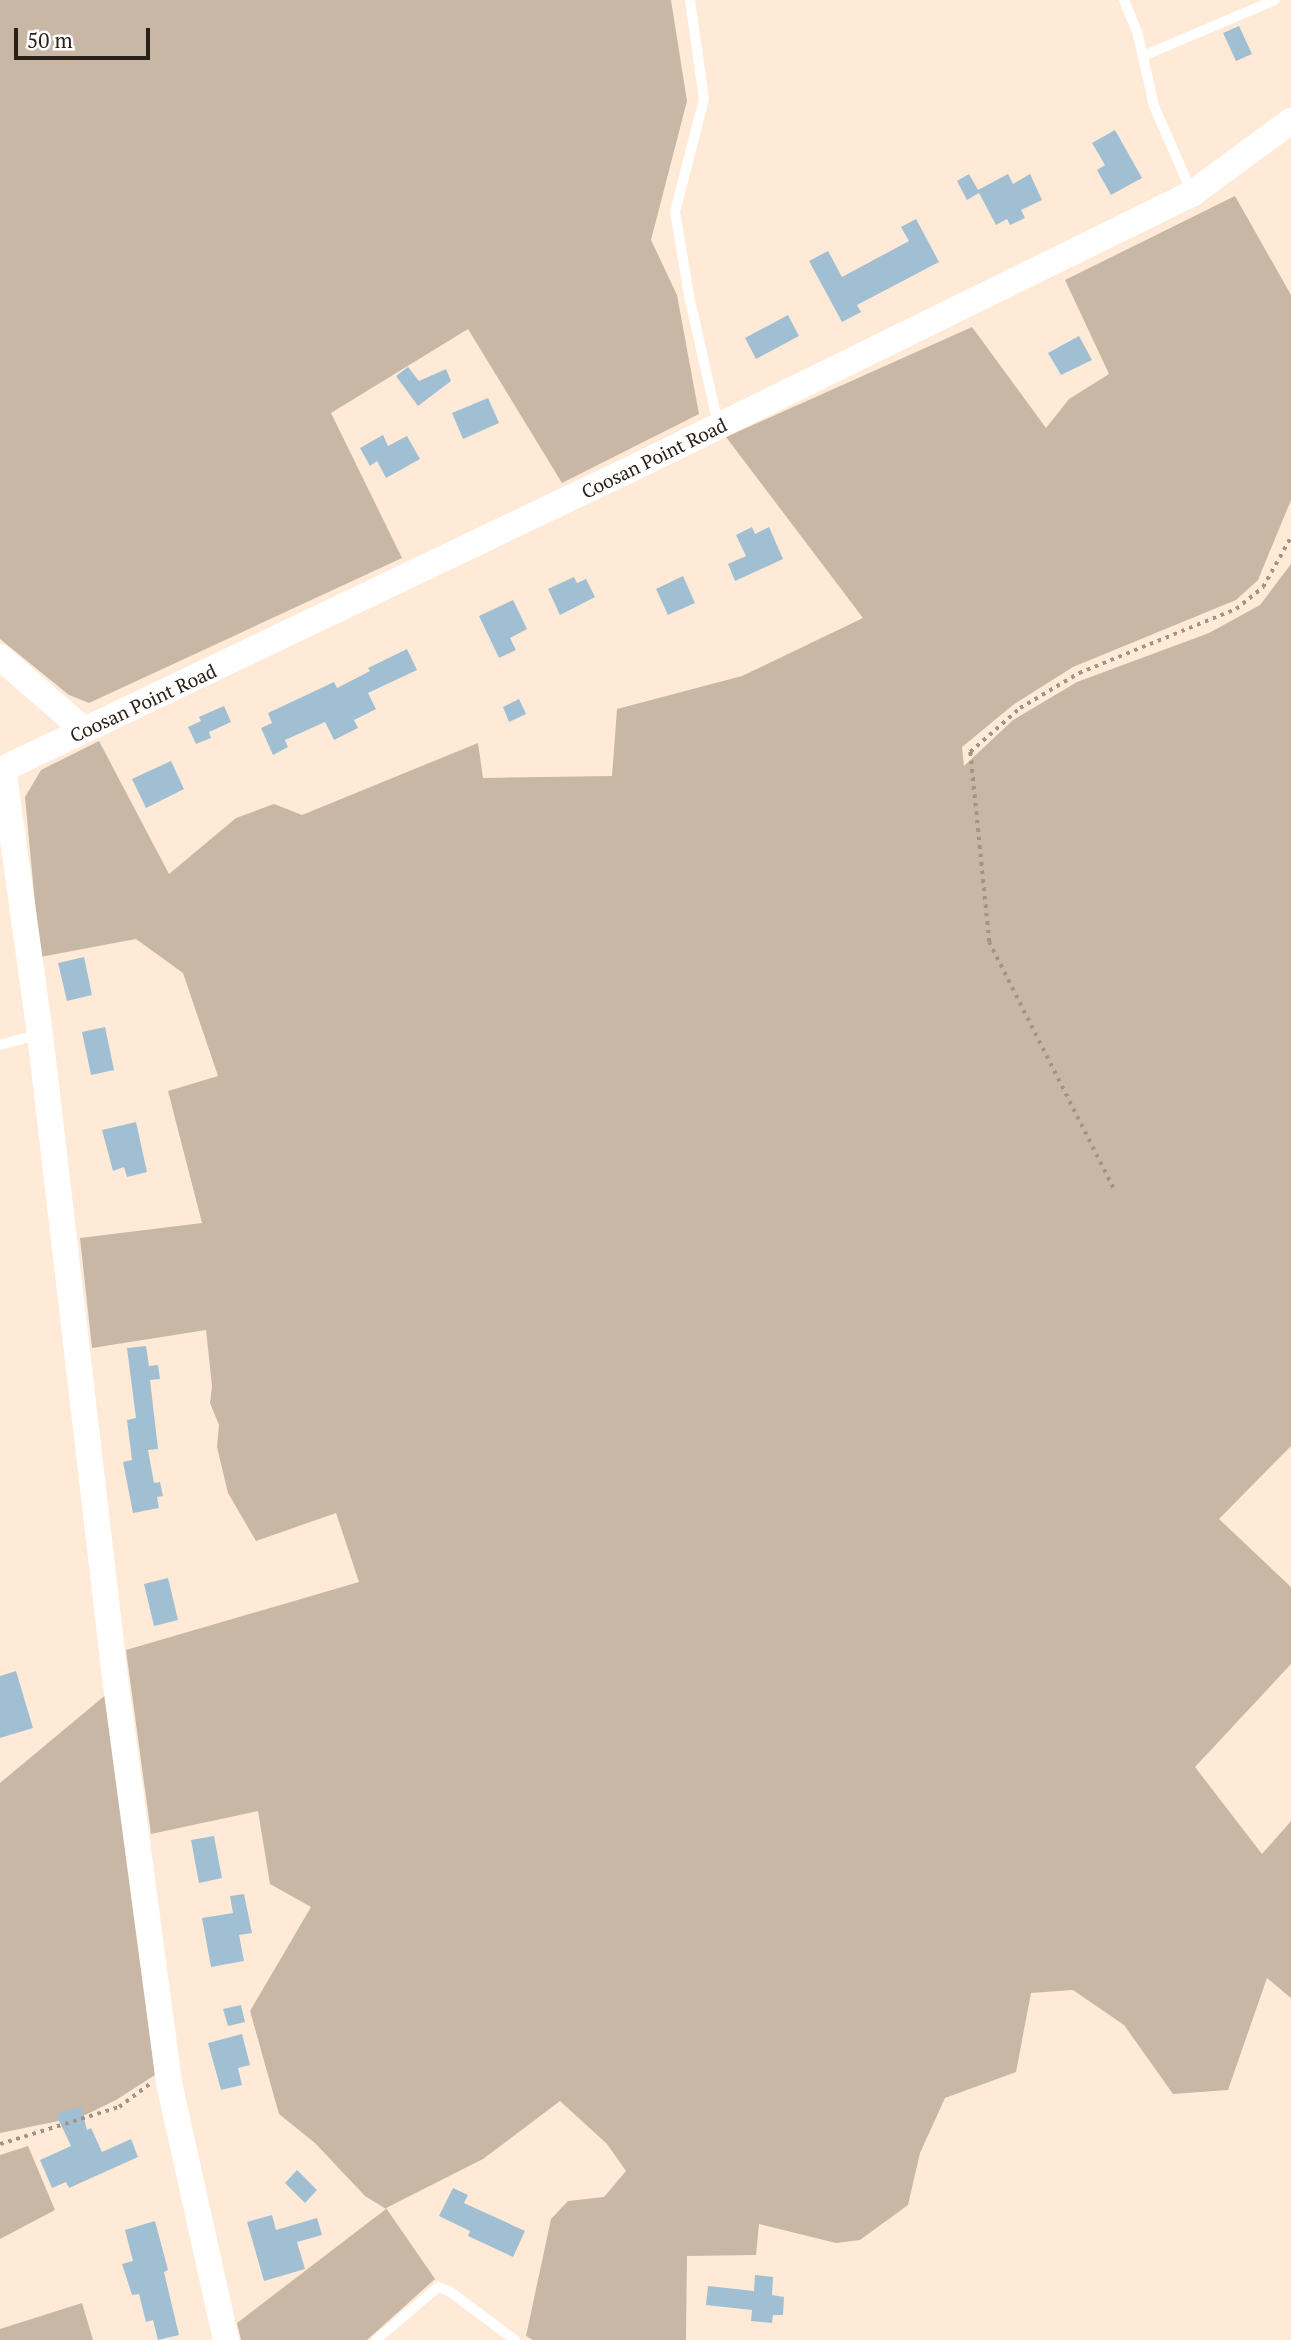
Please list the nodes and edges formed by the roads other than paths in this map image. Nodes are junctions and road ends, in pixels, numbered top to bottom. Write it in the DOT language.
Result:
graph roads {
  1 [pos="691,0"];
  2 [pos="1124,0"];
  3 [pos="1275,0"];
  4 [pos="1143,56"];
  5 [pos="1291,121"];
  6 [pos="1192,193"];
  7 [pos="719,427"];
  8 [pos="0,657"];
  9 [pos="84,730"];
  10 [pos="40,1034"];
  11 [pos="0,1045"];
  12 [pos="226,2340"];
  13 [pos="376,2340"];
  14 [pos="514,2340"];
  1 -- 7 [label="lane"];
  2 -- 4 [label="lane"];
  3 -- 4 [label="lane"];
  4 -- 6 [label="lane"];
  5 -- 6 [label="street, Coosan Point Road"];
  6 -- 7 [label="street, Coosan Point Road"];
  7 -- 9 [label="street, Coosan Point Road"];
  8 -- 9 [label="street"];
  9 -- 10 [label="street, Coosan Point Road"];
  10 -- 11 [label="lane"];
  10 -- 12 [label="street"];
  13 -- 14 [label="lane"];
}
